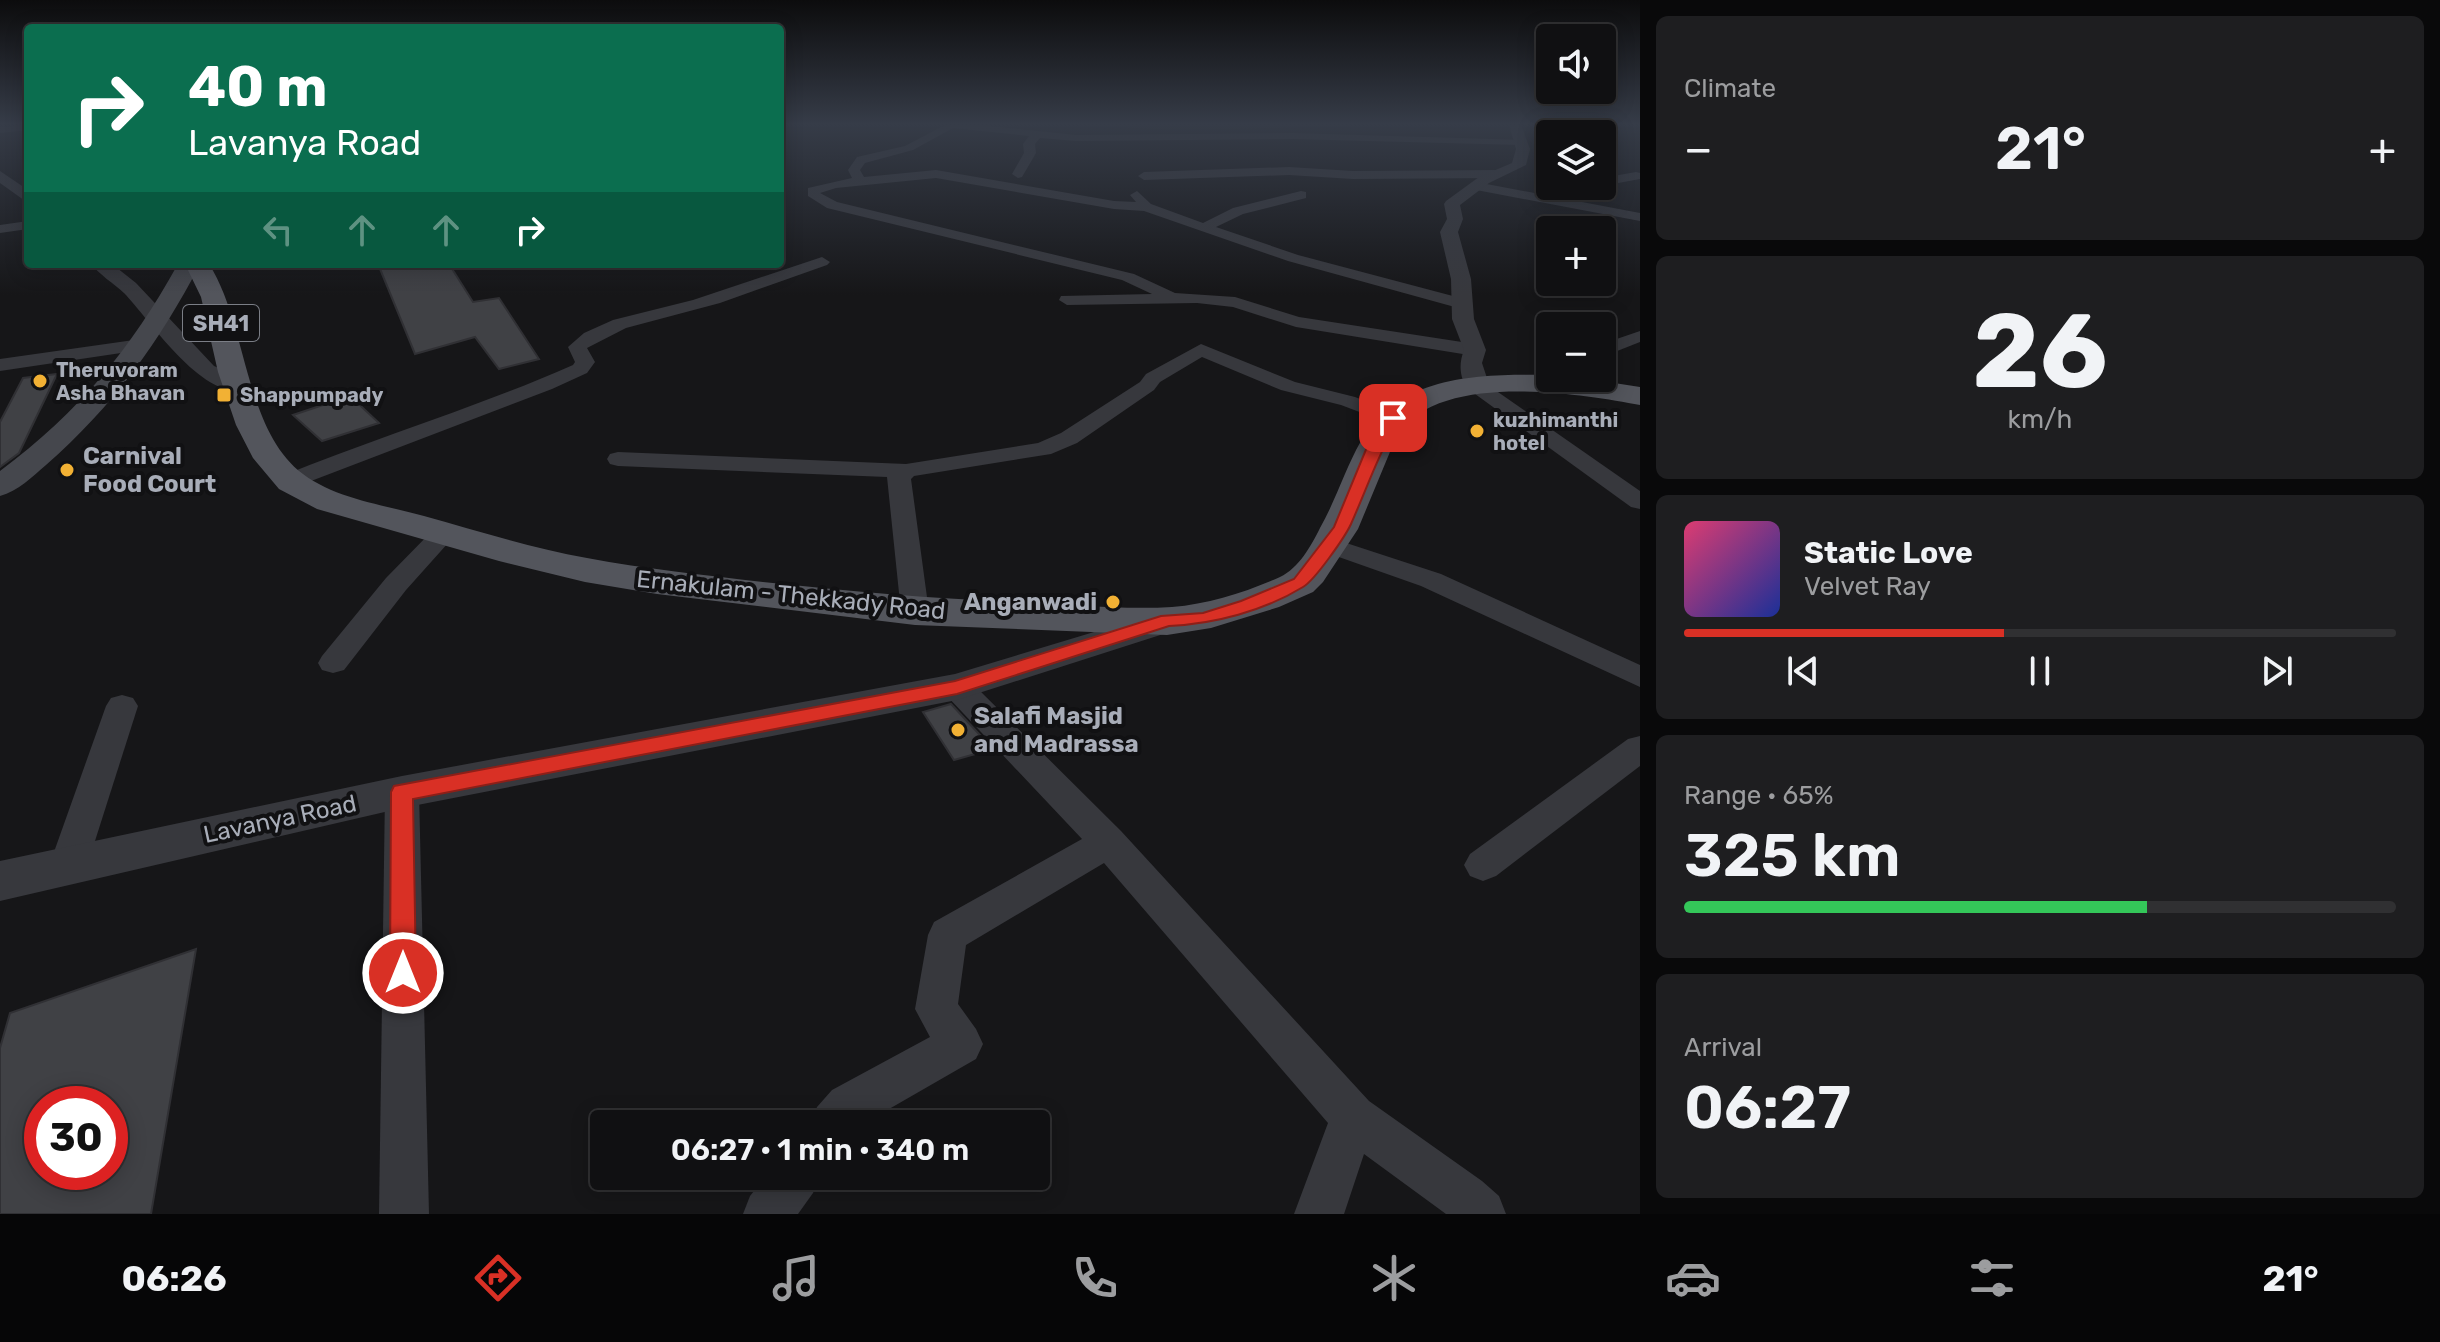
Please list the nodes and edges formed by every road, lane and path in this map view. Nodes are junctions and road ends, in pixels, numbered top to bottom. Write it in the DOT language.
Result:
graph roads {
  1 [pos="7,182"];
  2 [pos="854,182"];
  3 [pos="984,182"];
  4 [pos="1140,182"];
  5 [pos="1484,182"];
  6 [pos="1476,186"];
  7 [pos="24,195"];
  8 [pos="1301,195"];
  9 [pos="1590,200"];
  10 [pos="1142,207"];
  11 [pos="1596,209"];
  12 [pos="1099,216"];
  13 [pos="1640,217"];
  14 [pos="24,226"];
  15 [pos="1205,228"];
  16 [pos="0,229"];
  17 [pos="822,262"];
  18 [pos="105,268"];
  19 [pos="187,268"];
  20 [pos="199,268"];
  21 [pos="1171,298"];
  22 [pos="1067,300"];
  23 [pos="1462,304"];
  24 [pos="158,321"];
  25 [pos="1640,336"];
  26 [pos="141,345"];
  27 [pos="1616,345"];
  28 [pos="0,365"];
  29 [pos="1477,368"];
  30 [pos="1536,382"];
  31 [pos="238,385"];
  32 [pos="1616,391"];
  33 [pos="1640,396"];
  34 [pos="1393,418"];
  35 [pos="618,459"];
  36 [pos="29,465"];
  37 [pos="906,471"];
  38 [pos="0,472"];
  39 [pos="290,481"];
  40 [pos="0,486"];
  41 [pos="1640,502"];
  42 [pos="444,533"];
  43 [pos="1328,545"];
  44 [pos="915,612"];
  45 [pos="1167,621"];
  46 [pos="333,663"];
  47 [pos="1640,677"];
  48 [pos="957,687"];
  49 [pos="122,706"];
  50 [pos="1640,748"];
  51 [pos="402,792"];
  52 [pos="1108,842"];
  53 [pos="1483,865"];
  54 [pos="68,866"];
  55 [pos="0,881"];
  56 [pos="845,1110"];
  57 [pos="1353,1117"];
  58 [pos="786,1190"];
  59 [pos="404,1214"];
  60 [pos="768,1214"];
  61 [pos="1319,1214"];
  62 [pos="1481,1214"];
  1 -- 7 [label="street"];
  2 -- 21 [label="street"];
  3 -- 10 [label="street"];
  4 -- 10 [label="street"];
  5 -- 6 [label="street"];
  6 -- 11 [label="street"];
  6 -- 23 [label="street"];
  8 -- 15 [label="street"];
  9 -- 11 [label="street"];
  10 -- 12 [label="street"];
  10 -- 15 [label="street"];
  11 -- 13 [label="street"];
  14 -- 16 [label="street"];
  15 -- 23 [label="street"];
  17 -- 39 [label="street"];
  18 -- 24 [label="street"];
  19 -- 24 [label="main road"];
  20 -- 31 [label="main road, SH41"];
  21 -- 22 [label="street"];
  21 -- 29 [label="street"];
  23 -- 29 [label="street"];
  24 -- 26 [label="main road"];
  24 -- 31 [label="street"];
  25 -- 27 [label="street"];
  26 -- 28 [label="street"];
  26 -- 36 [label="main road"];
  29 -- 30 [label="main road, Ernakulam - Thekkady Road / SH41"];
  29 -- 34 [label="main road, Ernakulam - Thekkady Road / SH41"];
  29 -- 41 [label="street"];
  31 -- 39 [label="main road, Ernakulam - Thekkady Road / SH41"];
  32 -- 33 [label="main road, Ernakulam - Thekkady Road / SH41"];
  34 -- 37 [label="street"];
  34 -- 43 [label="main road, Ernakulam - Thekkady Road / SH41"];
  35 -- 37 [label="street"];
  36 -- 38 [label="street"];
  36 -- 40 [label="main road"];
  37 -- 44 [label="street"];
  39 -- 42 [label="main road, Ernakulam - Thekkady Road / SH41"];
  42 -- 44 [label="main road, Ernakulam - Thekkady Road / SH41"];
  42 -- 46 [label="street"];
  43 -- 45 [label="main road, Ernakulam - Thekkady Road / SH41"];
  43 -- 47 [label="street"];
  44 -- 45 [label="main road, Ernakulam - Thekkady Road / SH41"];
  45 -- 48 [label="street, Lavanya Road"];
  48 -- 51 [label="street, Lavanya Road"];
  48 -- 52 [label="street"];
  49 -- 54 [label="street"];
  50 -- 53 [label="street"];
  51 -- 54 [label="street, Lavanya Road"];
  51 -- 59 [label="street"];
  52 -- 56 [label="street"];
  52 -- 57 [label="street"];
  54 -- 55 [label="street, Lavanya Road"];
  57 -- 61 [label="street"];
  57 -- 62 [label="street"];
  58 -- 60 [label="street"];
}
